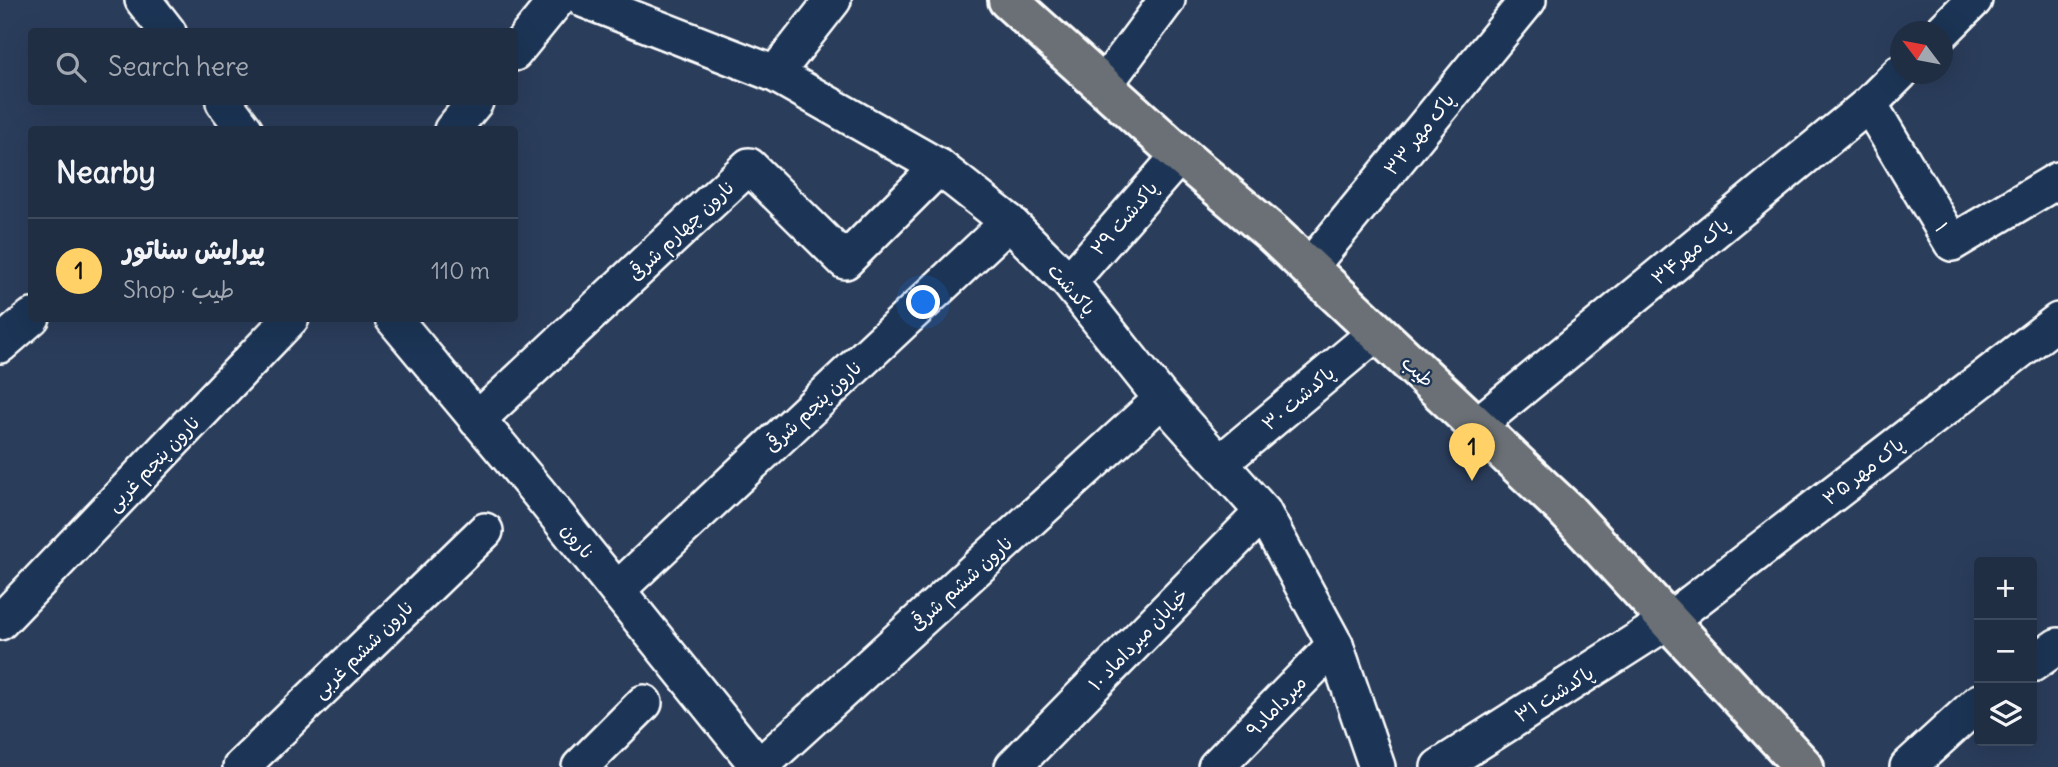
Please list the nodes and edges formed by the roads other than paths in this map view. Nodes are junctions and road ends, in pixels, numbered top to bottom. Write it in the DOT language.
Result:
graph roads {
  1 [pos="143,0"];
  2 [pos="557,0"];
  3 [pos="586,0"];
  4 [pos="833,0"];
  5 [pos="1008,0"];
  6 [pos="1167,0"];
  7 [pos="1528,0"];
  8 [pos="1975,0"];
  9 [pos="1953,21"];
  10 [pos="165,28"];
  11 [pos="518,48"];
  12 [pos="775,74"];
  13 [pos="1890,83"];
  14 [pos="1104,85"];
  15 [pos="1869,104"];
  16 [pos="227,105"];
  17 [pos="473,105"];
  18 [pos="242,126"];
  19 [pos="456,126"];
  20 [pos="1180,155"];
  21 [pos="939,167"];
  22 [pos="2058,180"];
  23 [pos="1009,222"];
  24 [pos="1309,268"];
  25 [pos="1069,282"];
  26 [pos="28,320"];
  27 [pos="2058,321"];
  28 [pos="287,322"];
  29 [pos="396,322"];
  30 [pos="1377,332"];
  31 [pos="0,345"];
  32 [pos="1162,399"];
  33 [pos="477,419"];
  34 [pos="1476,426"];
  35 [pos="1220,463"];
  36 [pos="1263,512"];
  37 [pos="485,531"];
  38 [pos="617,590"];
  39 [pos="7,615"];
  40 [pos="1668,621"];
  41 [pos="1335,645"];
  42 [pos="2058,646"];
  43 [pos="2037,661"];
  44 [pos="644,703"];
  45 [pos="1974,707"];
  46 [pos="241,767"];
  47 [pos="580,767"];
  48 [pos="759,767"];
  49 [pos="1013,767"];
  50 [pos="1216,767"];
  51 [pos="1377,767"];
  52 [pos="1439,767"];
  53 [pos="1804,767"];
  54 [pos="1908,767"];
  1 -- 10 [label="street"];
  2 -- 11 [label="street"];
  3 -- 12 [label="street, پاکدشت"];
  4 -- 12 [label="street"];
  5 -- 14 [label="main road, طیب"];
  6 -- 14 [label="street"];
  7 -- 24 [label="street, پاک مهر ۳۳"];
  8 -- 9 [label="street"];
  12 -- 21 [label="street, پاکدشت"];
  13 -- 15 [label="street, پاک مهر۳۴"];
  14 -- 20 [label="main road, طیب"];
  15 -- 22 [label="street, ۱"];
  15 -- 34 [label="street, پاک مهر۳۴"];
  16 -- 18 [label="street"];
  17 -- 19 [label="street"];
  20 -- 24 [label="main road, طیب"];
  20 -- 25 [label="street, پاکدشت ۲۹"];
  21 -- 23 [label="street, پاکدشت"];
  21 -- 33 [label="street, نارون چهارم شرقی"];
  23 -- 25 [label="street, پاکدشت"];
  23 -- 38 [label="street, نارون پنجم شرقی"];
  24 -- 30 [label="main road, طیب"];
  25 -- 32 [label="street, پاکدشت"];
  26 -- 31 [label="street"];
  27 -- 40 [label="street, پاک مهر ۳۵"];
  28 -- 39 [label="street, نارون پنجم غربی"];
  29 -- 33 [label="street, نارون"];
  30 -- 34 [label="main road, طیب"];
  30 -- 35 [label="street, پاکدشت ۳۰"];
  32 -- 35 [label="street, پاکدشت"];
  32 -- 48 [label="street, نارون ششم شرقی"];
  33 -- 38 [label="street, نارون"];
  34 -- 40 [label="main road, طیب"];
  35 -- 36 [label="street, پاکدشت"];
  36 -- 41 [label="street, پاکدشت"];
  36 -- 49 [label="street, ۱۰ خیابان میرداماد"];
  37 -- 46 [label="street, نارون ششم غربی"];
  38 -- 48 [label="street, نارون"];
  40 -- 52 [label="street, پاکدشت ۳۱"];
  40 -- 53 [label="main road, طیب"];
  41 -- 50 [label="street, میرداماد۹"];
  41 -- 51 [label="street, پاکدشت"];
  42 -- 43 [label="street"];
  44 -- 47 [label="street"];
  45 -- 54 [label="street"];
}
